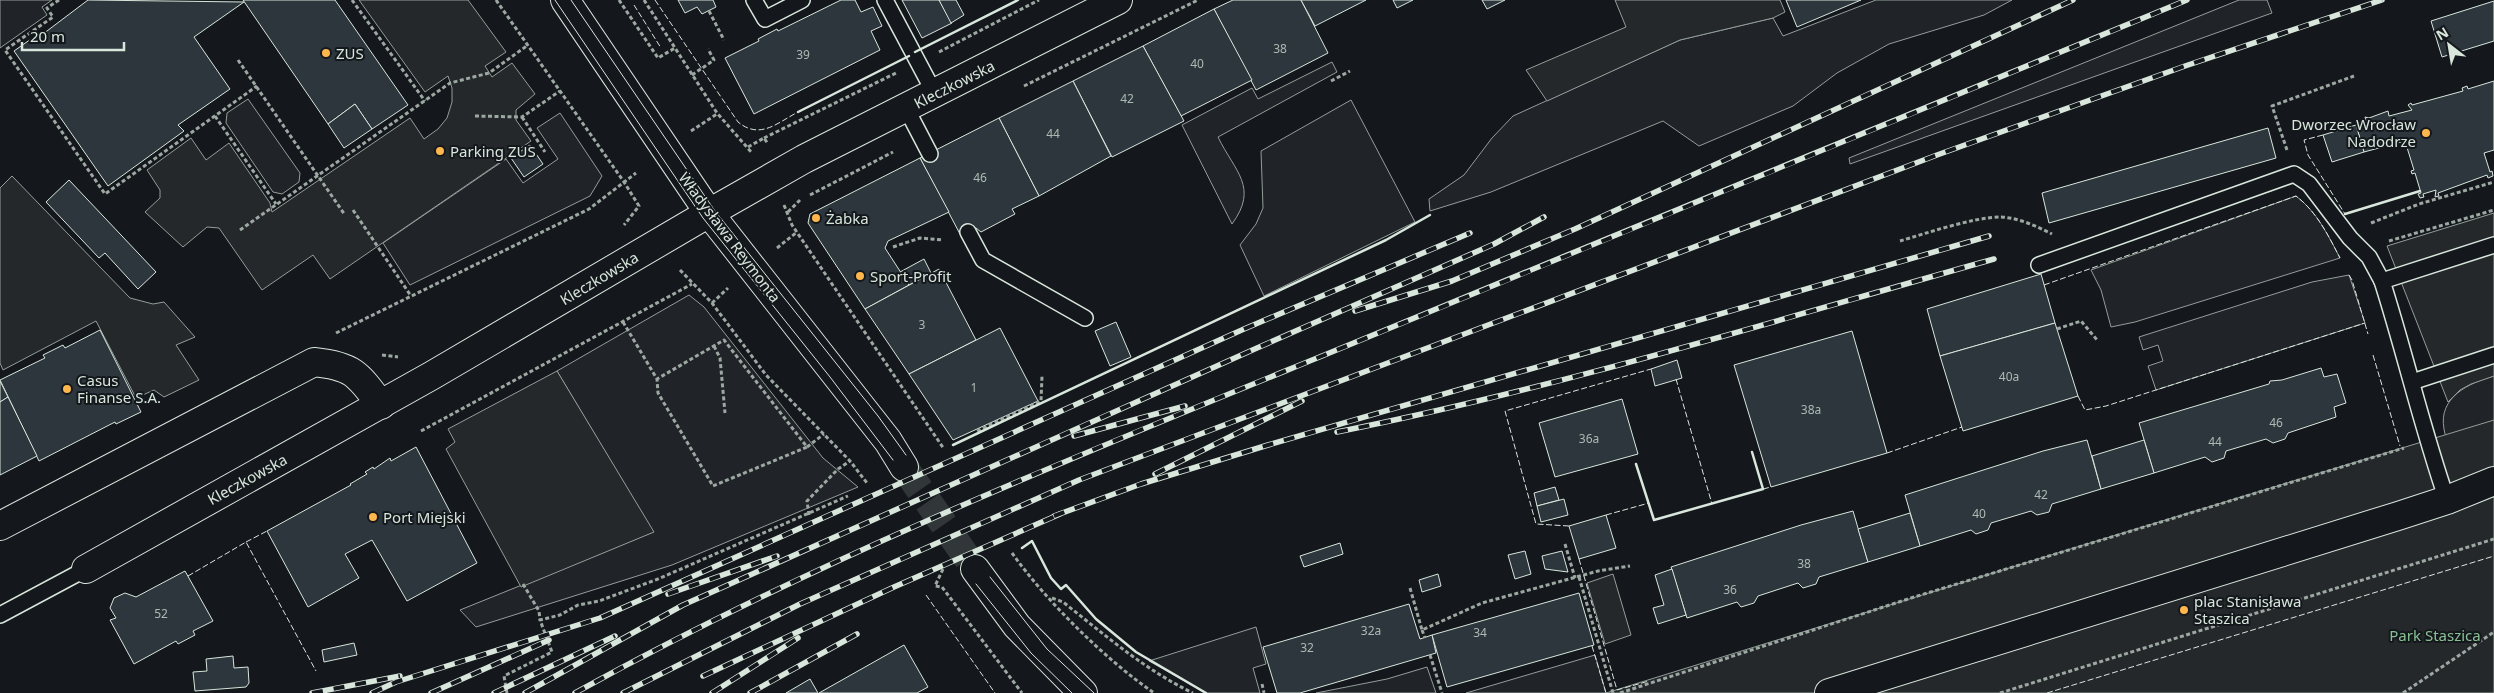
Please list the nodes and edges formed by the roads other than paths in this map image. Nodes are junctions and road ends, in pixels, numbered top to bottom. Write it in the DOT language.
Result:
graph roads {
  1 [pos="564,0"];
  2 [pos="754,0"];
  3 [pos="802,0"];
  4 [pos="884,0"];
  5 [pos="1118,0"];
  6 [pos="935,94"];
  7 [pos="906,108"];
  8 [pos="930,154"];
  9 [pos="709,213"];
  10 [pos="968,232"];
  11 [pos="2494,245"];
  12 [pos="2039,265"];
  13 [pos="2382,281"];
  14 [pos="1085,318"];
  15 [pos="2494,355"];
  16 [pos="2412,382"];
  17 [pos="381,405"];
  18 [pos="904,467"];
  19 [pos="2494,480"];
  20 [pos="2447,500"];
  21 [pos="0,526"];
  22 [pos="86,569"];
  23 [pos="975,569"];
  24 [pos="0,615"];
  25 [pos="1083,693"];
  26 [pos="1829,693"];
  1 -- 9 [label="street, Władysława Reymonta"];
  2 -- 3 [label="lane"];
  4 -- 6 [label="lane"];
  5 -- 6 [label="street, Kleczkowska"];
  6 -- 7 [label="street, Kleczkowska"];
  7 -- 8 [label="lane"];
  7 -- 9 [label="street, Kleczkowska"];
  9 -- 17 [label="street, Kleczkowska"];
  9 -- 18 [label="street, Władysława Reymonta"];
  10 -- 14 [label="lane"];
  11 -- 13 [label="lane"];
  12 -- 13 [label="lane"];
  13 -- 16 [label="lane"];
  15 -- 16 [label="lane"];
  16 -- 20 [label="lane"];
  17 -- 21 [label="street"];
  17 -- 22 [label="street, Kleczkowska"];
  19 -- 20 [label="street"];
  20 -- 26 [label="street"];
  22 -- 24 [label="lane"];
  23 -- 25 [label="street"];
}
